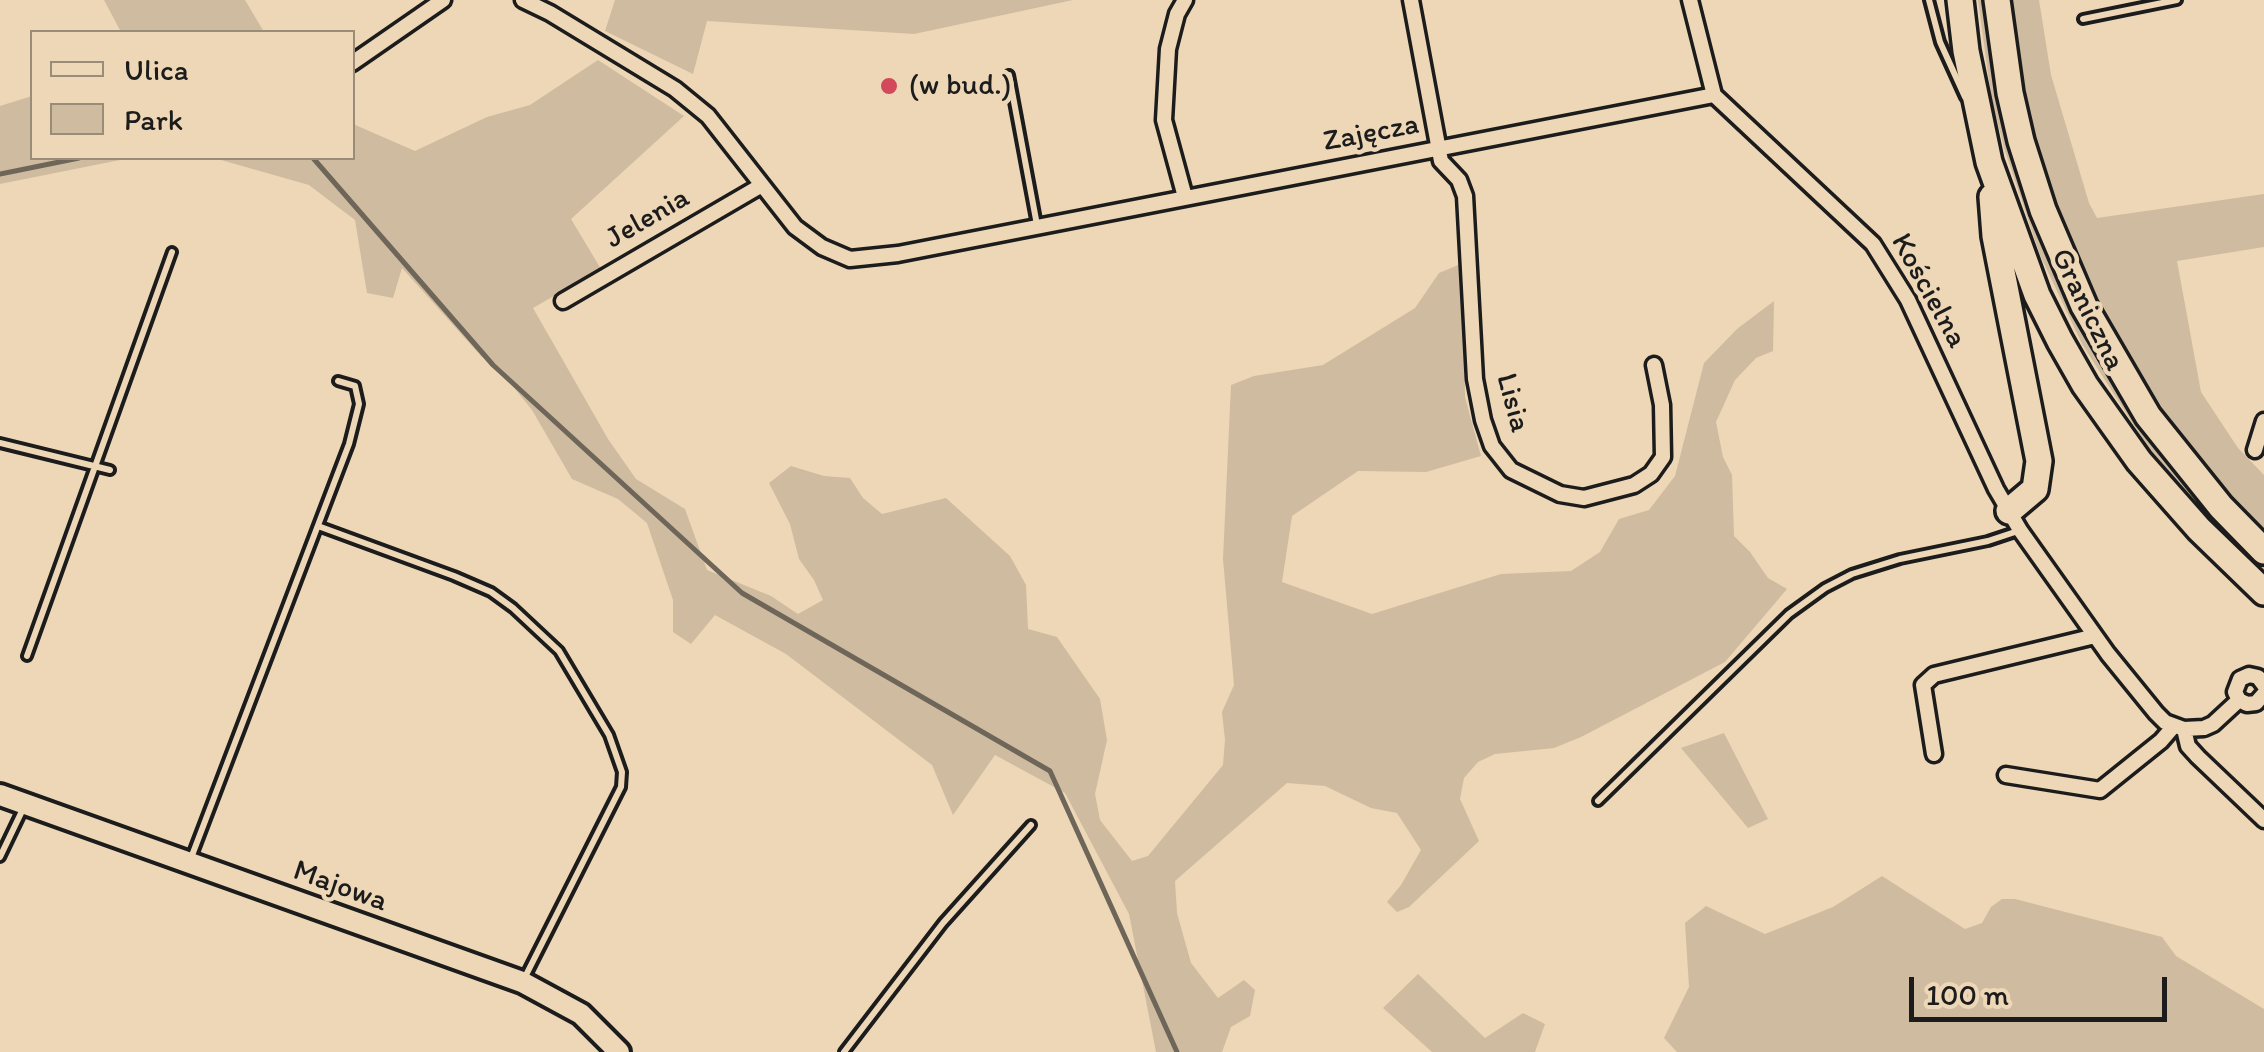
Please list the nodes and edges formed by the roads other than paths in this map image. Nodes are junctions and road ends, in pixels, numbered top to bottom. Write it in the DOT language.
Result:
graph roads {
  1 [pos="442,0"];
  2 [pos="522,0"];
  3 [pos="1185,0"];
  4 [pos="1410,0"];
  5 [pos="1690,0"];
  6 [pos="1930,0"];
  7 [pos="1960,0"];
  8 [pos="1997,0"];
  9 [pos="2177,0"];
  10 [pos="2083,18"];
  11 [pos="355,61"];
  12 [pos="1009,75"];
  13 [pos="1714,95"];
  14 [pos="1980,125"];
  15 [pos="1439,150"];
  16 [pos="1989,162"];
  17 [pos="762,185"];
  18 [pos="1185,197"];
  19 [pos="1037,225"];
  20 [pos="172,252"];
  21 [pos="562,301"];
  22 [pos="1654,365"];
  23 [pos="338,381"];
  24 [pos="2264,421"];
  25 [pos="0,443"];
  26 [pos="2255,450"];
  27 [pos="93,466"];
  28 [pos="110,470"];
  29 [pos="2015,521"];
  30 [pos="318,526"];
  31 [pos="2264,551"];
  32 [pos="2262,592"];
  33 [pos="2094,636"];
  34 [pos="27,656"];
  35 [pos="2262,677"];
  36 [pos="2264,697"];
  37 [pos="2239,700"];
  38 [pos="2179,728"];
  39 [pos="1934,754"];
  40 [pos="2006,775"];
  41 [pos="0,794"];
  42 [pos="1598,801"];
  43 [pos="26,804"];
  44 [pos="2264,820"];
  45 [pos="1031,824"];
  46 [pos="0,858"];
  47 [pos="188,864"];
  48 [pos="522,982"];
  49 [pos="618,1052"];
  50 [pos="844,1052"];
  1 -- 11 [label="street"];
  2 -- 17 [label="street, Zajęcza"];
  3 -- 18 [label="street"];
  4 -- 15 [label="street"];
  5 -- 13 [label="street"];
  6 -- 14 [label="lane"];
  7 -- 14 [label="highway, Graniczna"];
  8 -- 31 [label="highway, Graniczna"];
  9 -- 10 [label="lane"];
  12 -- 19 [label="lane"];
  13 -- 15 [label="street, Zajęcza"];
  13 -- 29 [label="street, Kościelna"];
  14 -- 16 [label="highway, Graniczna"];
  15 -- 18 [label="street, Zajęcza"];
  15 -- 22 [label="street, Lisia"];
  16 -- 29 [label="highway"];
  16 -- 32 [label="highway, Graniczna"];
  17 -- 19 [label="street, Zajęcza"];
  17 -- 21 [label="street, Jelenia"];
  18 -- 19 [label="street, Zajęcza"];
  20 -- 27 [label="lane"];
  23 -- 30 [label="lane"];
  24 -- 26 [label="street"];
  25 -- 27 [label="lane"];
  27 -- 28 [label="lane"];
  27 -- 34 [label="lane"];
  29 -- 33 [label="street, Kościelna"];
  29 -- 42 [label="lane"];
  30 -- 47 [label="lane"];
  30 -- 48 [label="lane"];
  33 -- 38 [label="street, Kościelna"];
  33 -- 39 [label="street"];
  35 -- 37 [label="street"];
  36 -- 37 [label="street"];
  37 -- 38 [label="street"];
  38 -- 40 [label="street"];
  38 -- 44 [label="street, Kościelna"];
  41 -- 43 [label="street, Majowa"];
  43 -- 46 [label="lane"];
  43 -- 47 [label="street, Majowa"];
  45 -- 50 [label="lane"];
  47 -- 48 [label="street, Majowa"];
  48 -- 49 [label="street, Majowa"];
}
